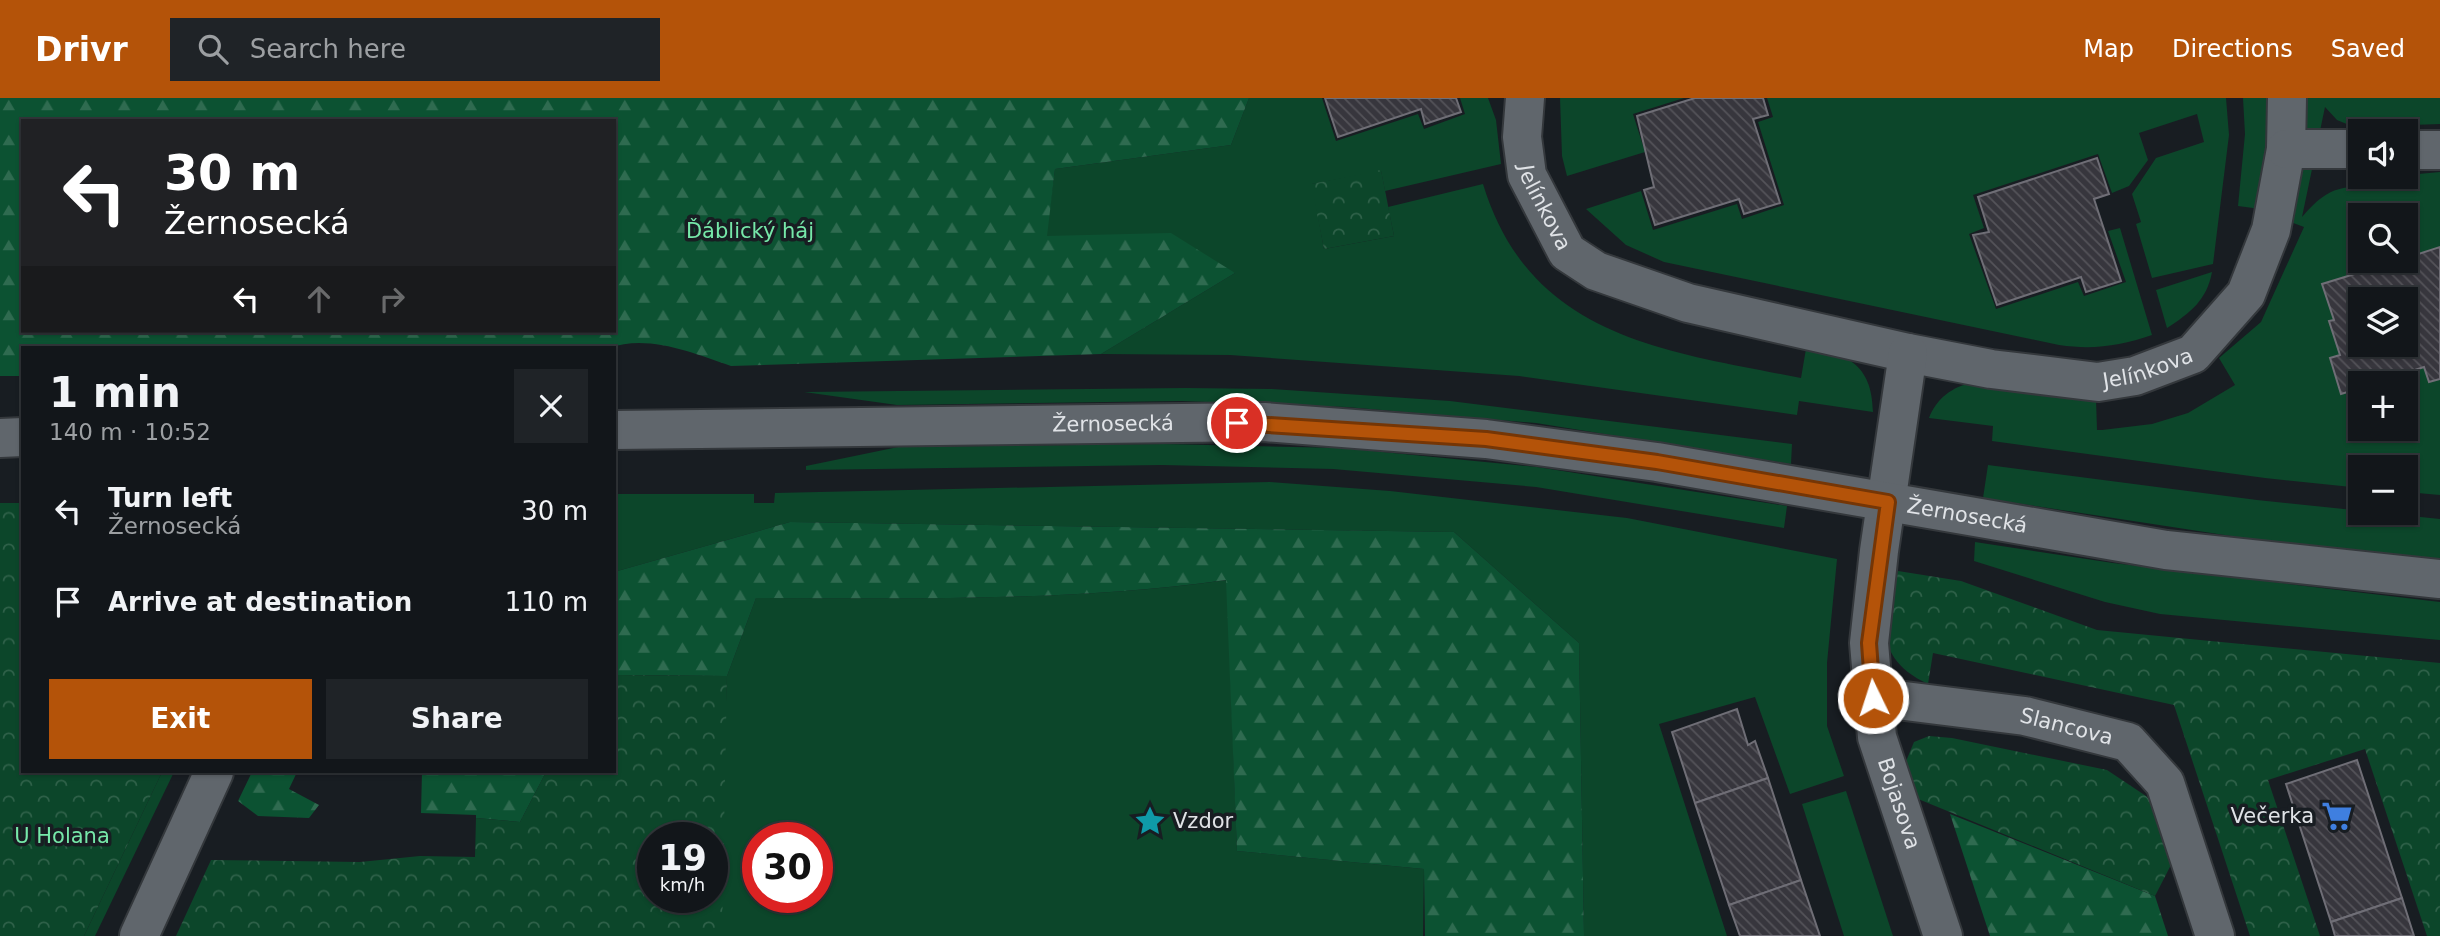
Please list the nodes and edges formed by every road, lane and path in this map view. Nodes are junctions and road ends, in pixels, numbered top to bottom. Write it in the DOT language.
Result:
graph roads {
  1 [pos="1525,98"];
  2 [pos="2287,98"];
  3 [pos="2286,149"];
  4 [pos="2348,149"];
  5 [pos="2418,150"];
  6 [pos="2440,150"];
  7 [pos="1908,353"];
  8 [pos="616,430"];
  9 [pos="21,437"];
  10 [pos="0,438"];
  11 [pos="1888,502"];
  12 [pos="2440,579"];
  13 [pos="1873,698"];
  14 [pos="214,773"];
  15 [pos="138,936"];
  16 [pos="1943,936"];
  17 [pos="2215,936"];
  1 -- 7 [label="street, Jelínkova"];
  2 -- 3 [label="street, Jelínkova"];
  3 -- 4 [label="street"];
  3 -- 7 [label="street, Jelínkova"];
  5 -- 6 [label="street"];
  7 -- 11 [label="street"];
  8 -- 11 [label="street, Žernosecká"];
  9 -- 10 [label="street"];
  11 -- 12 [label="street, Žernosecká"];
  11 -- 13 [label="street, Bojasova"];
  13 -- 16 [label="street, Bojasova"];
  13 -- 17 [label="street, Slancova"];
  14 -- 15 [label="street"];
}
